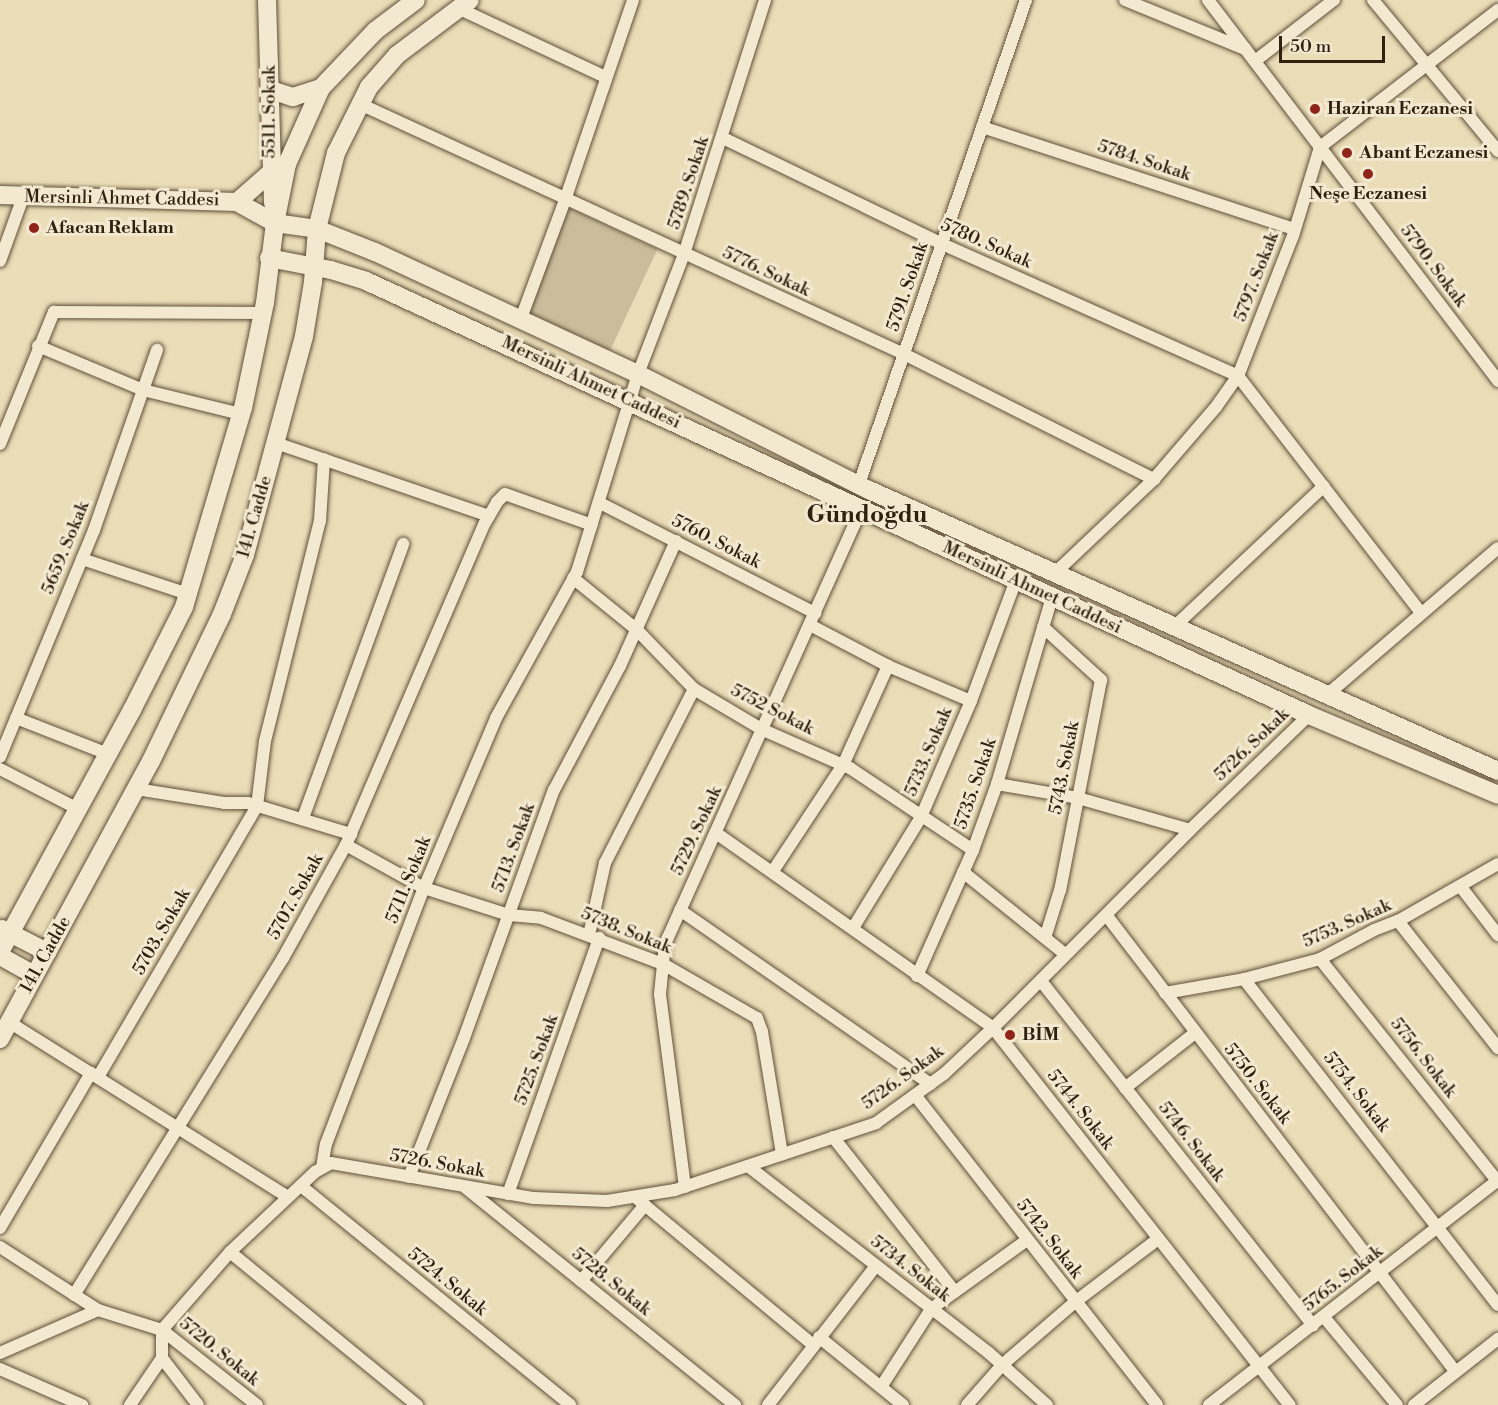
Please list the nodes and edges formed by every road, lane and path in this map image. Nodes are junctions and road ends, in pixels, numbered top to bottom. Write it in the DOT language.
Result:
graph roads {
  1 [pos="267,0"];
  2 [pos="416,0"];
  3 [pos="633,0"];
  4 [pos="765,0"];
  5 [pos="1026,0"];
  6 [pos="1125,0"];
  7 [pos="1208,0"];
  8 [pos="1334,0"];
  9 [pos="1373,0"];
  10 [pos="464,4"];
  11 [pos="1498,10"];
  12 [pos="1246,50"];
  13 [pos="1255,61"];
  14 [pos="1427,65"];
  15 [pos="605,77"];
  16 [pos="321,88"];
  17 [pos="271,90"];
  18 [pos="360,104"];
  19 [pos="982,127"];
  20 [pos="723,138"];
  21 [pos="1320,147"];
  22 [pos="1498,151"];
  23 [pos="270,173"];
  24 [pos="0,195"];
  25 [pos="23,197"];
  26 [pos="565,200"];
  27 [pos="237,202"];
  28 [pos="275,223"];
  29 [pos="316,229"];
  30 [pos="1294,230"];
  31 [pos="942,244"];
  32 [pos="684,254"];
  33 [pos="269,258"];
  34 [pos="0,261"];
  35 [pos="313,268"];
  36 [pos="263,313"];
  37 [pos="520,321"];
  38 [pos="38,346"];
  39 [pos="158,350"];
  40 [pos="904,354"];
  41 [pos="638,374"];
  42 [pos="1238,375"];
  43 [pos="1498,381"];
  44 [pos="143,390"];
  45 [pos="631,403"];
  46 [pos="242,414"];
  47 [pos="276,443"];
  48 [pos="0,444"];
  49 [pos="324,459"];
  50 [pos="1154,479"];
  51 [pos="859,484"];
  52 [pos="1324,486"];
  53 [pos="600,503"];
  54 [pos="861,509"];
  55 [pos="489,516"];
  56 [pos="592,525"];
  57 [pos="676,541"];
  58 [pos="403,544"];
  59 [pos="1498,548"];
  60 [pos="82,559"];
  61 [pos="1055,573"];
  62 [pos="573,578"];
  63 [pos="1016,580"];
  64 [pos="188,594"];
  65 [pos="1052,597"];
  66 [pos="1421,613"];
  67 [pos="813,619"];
  68 [pos="1175,626"];
  69 [pos="1043,627"];
  70 [pos="636,630"];
  71 [pos="888,666"];
  72 [pos="694,689"];
  73 [pos="1327,695"];
  74 [pos="971,701"];
  75 [pos="1309,715"];
  76 [pos="16,718"];
  77 [pos="763,730"];
  78 [pos="108,754"];
  79 [pos="0,757"];
  80 [pos="843,765"];
  81 [pos="0,770"];
  82 [pos="1498,771"];
  83 [pos="997,784"];
  84 [pos="136,789"];
  85 [pos="1498,795"];
  86 [pos="1078,798"];
  87 [pos="257,806"];
  88 [pos="78,809"];
  89 [pos="921,817"];
  90 [pos="303,819"];
  91 [pos="1190,830"];
  92 [pos="716,833"];
  93 [pos="349,839"];
  94 [pos="973,850"];
  95 [pos="1498,864"];
  96 [pos="773,871"];
  97 [pos="963,872"];
  98 [pos="1461,887"];
  99 [pos="424,888"];
  100 [pos="680,910"];
  101 [pos="509,915"];
  102 [pos="1107,916"];
  103 [pos="1398,921"];
  104 [pos="854,928"];
  105 [pos="5,931"];
  106 [pos="1498,935"];
  107 [pos="594,936"];
  108 [pos="1045,938"];
  109 [pos="42,949"];
  110 [pos="0,954"];
  111 [pos="1065,954"];
  112 [pos="1320,959"];
  113 [pos="663,964"];
  114 [pos="28,972"];
  115 [pos="917,976"];
  116 [pos="1244,979"];
  117 [pos="1041,981"];
  118 [pos="1165,993"];
  119 [pos="9,1022"];
  120 [pos="993,1028"];
  121 [pos="1195,1033"];
  122 [pos="0,1039"];
  123 [pos="1498,1048"];
  124 [pos="95,1075"];
  125 [pos="930,1084"];
  126 [pos="1125,1088"];
  127 [pos="915,1095"];
  128 [pos="177,1126"];
  129 [pos="833,1137"];
  130 [pos="782,1154"];
  131 [pos="748,1166"];
  132 [pos="322,1168"];
  133 [pos="409,1177"];
  134 [pos="1498,1181"];
  135 [pos="301,1186"];
  136 [pos="685,1187"];
  137 [pos="465,1188"];
  138 [pos="508,1194"];
  139 [pos="288,1197"];
  140 [pos="640,1201"];
  141 [pos="1439,1227"];
  142 [pos="0,1228"];
  143 [pos="1158,1239"];
  144 [pos="1027,1240"];
  145 [pos="0,1247"];
  146 [pos="230,1252"];
  147 [pos="876,1266"];
  148 [pos="1380,1273"];
  149 [pos="581,1281"];
  150 [pos="955,1292"];
  151 [pos="74,1294"];
  152 [pos="1075,1302"];
  153 [pos="1498,1305"];
  154 [pos="931,1309"];
  155 [pos="98,1310"];
  156 [pos="1324,1317"];
  157 [pos="1313,1325"];
  158 [pos="162,1330"];
  159 [pos="1498,1339"];
  160 [pos="816,1341"];
  161 [pos="0,1353"];
  162 [pos="162,1358"];
  163 [pos="1002,1365"];
  164 [pos="1261,1365"];
  165 [pos="0,1370"];
  166 [pos="1455,1371"];
  167 [pos="881,1387"];
  168 [pos="1044,1404"];
  169 [pos="82,1405"];
  170 [pos="130,1405"];
  171 [pos="198,1405"];
  172 [pos="256,1405"];
  173 [pos="417,1405"];
  174 [pos="570,1405"];
  175 [pos="735,1405"];
  176 [pos="768,1405"];
  177 [pos="903,1405"];
  178 [pos="967,1405"];
  179 [pos="1156,1405"];
  180 [pos="1209,1405"];
  181 [pos="1290,1405"];
  182 [pos="1397,1405"];
  183 [pos="1414,1405"];
  1 -- 17 [label="street, 5511. Sokak"];
  2 -- 16 [label="street"];
  3 -- 15 [label="street"];
  4 -- 20 [label="street, 5789. Sokak"];
  5 -- 19 [label="street, 5791. Sokak"];
  6 -- 12 [label="street"];
  7 -- 12 [label="street, 5790. Sokak"];
  8 -- 13 [label="street"];
  9 -- 14 [label="street"];
  10 -- 15 [label="street"];
  10 -- 18 [label="street, 141. Cadde"];
  11 -- 14 [label="street"];
  12 -- 13 [label="street, 5790. Sokak"];
  13 -- 21 [label="street, 5790. Sokak"];
  14 -- 21 [label="street"];
  14 -- 22 [label="street"];
  15 -- 26 [label="street"];
  16 -- 17 [label="street"];
  16 -- 28 [label="street"];
  17 -- 23 [label="street, 5511. Sokak"];
  18 -- 26 [label="street, 5776. Sokak"];
  18 -- 29 [label="street, 141. Cadde"];
  19 -- 30 [label="street, 5784. Sokak"];
  19 -- 31 [label="street, 5791. Sokak"];
  20 -- 31 [label="street, 5780. Sokak"];
  20 -- 32 [label="street, 5789. Sokak"];
  21 -- 30 [label="street, 5797. Sokak"];
  21 -- 43 [label="street, 5790. Sokak"];
  23 -- 27 [label="street"];
  23 -- 28 [label="street, 5511. Sokak"];
  24 -- 25 [label="street, Mersinli Ahmet Caddesi"];
  25 -- 27 [label="street, Mersinli Ahmet Caddesi"];
  25 -- 34 [label="street"];
  26 -- 32 [label="street, 5776. Sokak"];
  26 -- 37 [label="street"];
  27 -- 28 [label="street, Mersinli Ahmet Caddesi"];
  28 -- 29 [label="street, Mersinli Ahmet Caddesi"];
  28 -- 33 [label="street"];
  29 -- 35 [label="street, 141. Cadde"];
  29 -- 37 [label="street, Mersinli Ahmet Caddesi"];
  30 -- 42 [label="street, 5797. Sokak"];
  31 -- 40 [label="street, 5791. Sokak"];
  31 -- 42 [label="street, 5780. Sokak"];
  32 -- 40 [label="street, 5776. Sokak"];
  32 -- 41 [label="street, 5789. Sokak"];
  33 -- 35 [label="street, Mersinli Ahmet Caddesi"];
  33 -- 36 [label="street"];
  35 -- 45 [label="street, Mersinli Ahmet Caddesi"];
  35 -- 47 [label="street, 141. Cadde"];
  36 -- 38 [label="street"];
  36 -- 46 [label="street"];
  37 -- 41 [label="street, Mersinli Ahmet Caddesi"];
  38 -- 44 [label="street"];
  38 -- 48 [label="street"];
  39 -- 44 [label="street, 5659. Sokak"];
  40 -- 50 [label="street, 5776. Sokak"];
  40 -- 51 [label="street, 5791. Sokak"];
  41 -- 45 [label="street, 5789. Sokak"];
  41 -- 51 [label="street, Mersinli Ahmet Caddesi"];
  42 -- 50 [label="street, 5797. Sokak"];
  42 -- 52 [label="street"];
  44 -- 46 [label="street"];
  44 -- 60 [label="street, 5659. Sokak"];
  45 -- 53 [label="street, 5711. Sokak"];
  45 -- 54 [label="street, Mersinli Ahmet Caddesi"];
  46 -- 64 [label="street"];
  47 -- 49 [label="street"];
  47 -- 84 [label="street, 141. Cadde"];
  49 -- 55 [label="street"];
  49 -- 87 [label="street"];
  50 -- 61 [label="street, 5797. Sokak"];
  51 -- 61 [label="street, Mersinli Ahmet Caddesi"];
  52 -- 66 [label="street"];
  52 -- 68 [label="street"];
  53 -- 56 [label="street, 5711. Sokak"];
  53 -- 57 [label="street, 5760. Sokak"];
  54 -- 63 [label="street, Mersinli Ahmet Caddesi"];
  54 -- 67 [label="street, 5729. Sokak"];
  55 -- 56 [label="street, 5707. Sokak"];
  55 -- 93 [label="street, 5707. Sokak"];
  56 -- 62 [label="street, 5711. Sokak"];
  57 -- 67 [label="street, 5760. Sokak"];
  57 -- 70 [label="street, 5713. Sokak"];
  58 -- 90 [label="street"];
  59 -- 66 [label="street"];
  60 -- 64 [label="street"];
  60 -- 76 [label="street, 5659. Sokak"];
  61 -- 68 [label="street, Mersinli Ahmet Caddesi"];
  62 -- 70 [label="street, 5752 Sokak"];
  62 -- 99 [label="street, 5711. Sokak"];
  63 -- 65 [label="street, Mersinli Ahmet Caddesi"];
  63 -- 74 [label="street, 5733. Sokak"];
  64 -- 78 [label="street"];
  65 -- 69 [label="street, 5735. Sokak"];
  65 -- 75 [label="street, Mersinli Ahmet Caddesi"];
  66 -- 73 [label="street"];
  67 -- 71 [label="street, 5760. Sokak"];
  67 -- 77 [label="street, 5729. Sokak"];
  68 -- 73 [label="street, Mersinli Ahmet Caddesi"];
  69 -- 83 [label="street, 5735. Sokak"];
  69 -- 86 [label="street, 5743. Sokak"];
  70 -- 72 [label="street, 5752 Sokak"];
  70 -- 101 [label="street, 5713. Sokak"];
  71 -- 74 [label="street, 5760. Sokak"];
  71 -- 80 [label="street"];
  72 -- 77 [label="street, 5752 Sokak"];
  72 -- 107 [label="street, 5725. Sokak"];
  73 -- 75 [label="street"];
  73 -- 82 [label="street, Mersinli Ahmet Caddesi"];
  74 -- 89 [label="street, 5733. Sokak"];
  75 -- 85 [label="street, Mersinli Ahmet Caddesi"];
  75 -- 91 [label="street, 5726. Sokak"];
  76 -- 78 [label="street"];
  76 -- 79 [label="street, 5659. Sokak"];
  77 -- 80 [label="street, 5752 Sokak"];
  77 -- 92 [label="street, 5729. Sokak"];
  78 -- 88 [label="street"];
  80 -- 89 [label="street, 5752 Sokak"];
  80 -- 96 [label="street"];
  81 -- 88 [label="street"];
  83 -- 86 [label="street"];
  83 -- 94 [label="street, 5735. Sokak"];
  84 -- 87 [label="street, 5738. Sokak"];
  84 -- 109 [label="street, 141. Cadde"];
  86 -- 91 [label="street"];
  86 -- 108 [label="street, 5743. Sokak"];
  87 -- 90 [label="street, 5738. Sokak"];
  87 -- 124 [label="street, 5703. Sokak"];
  88 -- 105 [label="street"];
  89 -- 94 [label="street, 5752 Sokak"];
  89 -- 104 [label="street, 5733. Sokak"];
  90 -- 93 [label="street, 5738. Sokak"];
  91 -- 102 [label="street, 5726. Sokak"];
  92 -- 96 [label="street, 5744. Sokak"];
  92 -- 100 [label="street, 5729. Sokak"];
  93 -- 99 [label="street, 5738. Sokak"];
  93 -- 128 [label="street, 5707. Sokak"];
  94 -- 97 [label="street, 5735. Sokak"];
  95 -- 98 [label="street, 5753. Sokak"];
  96 -- 104 [label="street, 5744. Sokak"];
  97 -- 108 [label="street"];
  97 -- 115 [label="street, 5735. Sokak"];
  98 -- 103 [label="street, 5753. Sokak"];
  98 -- 106 [label="street"];
  99 -- 101 [label="street, 5738. Sokak"];
  99 -- 132 [label="street, 5711. Sokak"];
  100 -- 113 [label="street, 5729. Sokak"];
  100 -- 125 [label="street"];
  101 -- 107 [label="street, 5738. Sokak"];
  101 -- 133 [label="street, 5713. Sokak"];
  102 -- 111 [label="street, 5726. Sokak"];
  102 -- 118 [label="street, 5750. Sokak"];
  103 -- 112 [label="street, 5753. Sokak"];
  103 -- 123 [label="street"];
  104 -- 115 [label="street, 5744. Sokak"];
  105 -- 109 [label="street"];
  105 -- 110 [label="street"];
  107 -- 113 [label="street, 5738. Sokak"];
  107 -- 138 [label="street, 5725. Sokak"];
  108 -- 111 [label="street"];
  109 -- 114 [label="street, 141. Cadde"];
  110 -- 114 [label="street"];
  111 -- 117 [label="street, 5726. Sokak"];
  112 -- 116 [label="street, 5753. Sokak"];
  112 -- 134 [label="street, 5756. Sokak"];
  113 -- 130 [label="street, 5738. Sokak"];
  113 -- 136 [label="street, 5729. Sokak"];
  114 -- 119 [label="street, 141. Cadde"];
  115 -- 120 [label="street, 5744. Sokak"];
  116 -- 118 [label="street, 5753. Sokak"];
  116 -- 141 [label="street, 5754. Sokak"];
  117 -- 120 [label="street, 5726. Sokak"];
  117 -- 126 [label="street, 5746. Sokak"];
  118 -- 121 [label="street, 5750. Sokak"];
  119 -- 122 [label="street, 141. Cadde"];
  119 -- 124 [label="street"];
  120 -- 125 [label="street, 5726. Sokak"];
  120 -- 143 [label="street, 5744. Sokak"];
  121 -- 126 [label="street"];
  121 -- 148 [label="street, 5750. Sokak"];
  124 -- 128 [label="street"];
  124 -- 142 [label="street, 5703. Sokak"];
  125 -- 127 [label="street, 5726. Sokak"];
  126 -- 157 [label="street, 5746. Sokak"];
  127 -- 129 [label="street, 5726. Sokak"];
  127 -- 144 [label="street, 5742. Sokak"];
  128 -- 139 [label="street"];
  128 -- 151 [label="street, 5707. Sokak"];
  129 -- 130 [label="street, 5726. Sokak"];
  129 -- 150 [label="street"];
  130 -- 131 [label="street, 5726. Sokak"];
  131 -- 136 [label="street, 5726. Sokak"];
  131 -- 147 [label="street, 5734. Sokak"];
  132 -- 133 [label="street, 5726. Sokak"];
  132 -- 135 [label="street"];
  133 -- 137 [label="street, 5726. Sokak"];
  134 -- 141 [label="street, 5765. Sokak"];
  135 -- 139 [label="street"];
  135 -- 174 [label="street, 5724. Sokak"];
  136 -- 140 [label="street, 5726. Sokak"];
  137 -- 138 [label="street, 5726. Sokak"];
  137 -- 149 [label="street, 5728. Sokak"];
  138 -- 140 [label="street, 5726. Sokak"];
  139 -- 146 [label="street"];
  140 -- 149 [label="street"];
  140 -- 160 [label="street"];
  141 -- 148 [label="street, 5765. Sokak"];
  141 -- 153 [label="street, 5754. Sokak"];
  143 -- 152 [label="street"];
  143 -- 164 [label="street, 5744. Sokak"];
  144 -- 150 [label="street"];
  144 -- 152 [label="street, 5742. Sokak"];
  145 -- 151 [label="street, 5720. Sokak"];
  146 -- 158 [label="street"];
  146 -- 173 [label="street"];
  147 -- 154 [label="street, 5734. Sokak"];
  147 -- 160 [label="street"];
  148 -- 156 [label="street, 5765. Sokak"];
  148 -- 166 [label="street, 5750. Sokak"];
  149 -- 175 [label="street, 5728. Sokak"];
  150 -- 154 [label="street"];
  151 -- 155 [label="street, 5720. Sokak"];
  152 -- 163 [label="street"];
  152 -- 179 [label="street, 5742. Sokak"];
  154 -- 163 [label="street, 5734. Sokak"];
  154 -- 167 [label="street"];
  155 -- 158 [label="street, 5720. Sokak"];
  155 -- 161 [label="street"];
  156 -- 157 [label="street, 5765. Sokak"];
  156 -- 182 [label="street"];
  157 -- 164 [label="street, 5765. Sokak"];
  158 -- 162 [label="street"];
  158 -- 172 [label="street, 5720. Sokak"];
  159 -- 166 [label="street"];
  160 -- 167 [label="street"];
  160 -- 176 [label="street"];
  162 -- 170 [label="street"];
  162 -- 171 [label="street"];
  163 -- 168 [label="street, 5734. Sokak"];
  163 -- 178 [label="street"];
  164 -- 180 [label="street, 5765. Sokak"];
  164 -- 181 [label="street, 5744. Sokak"];
  165 -- 169 [label="street"];
  166 -- 183 [label="street"];
  167 -- 177 [label="street"];
}
